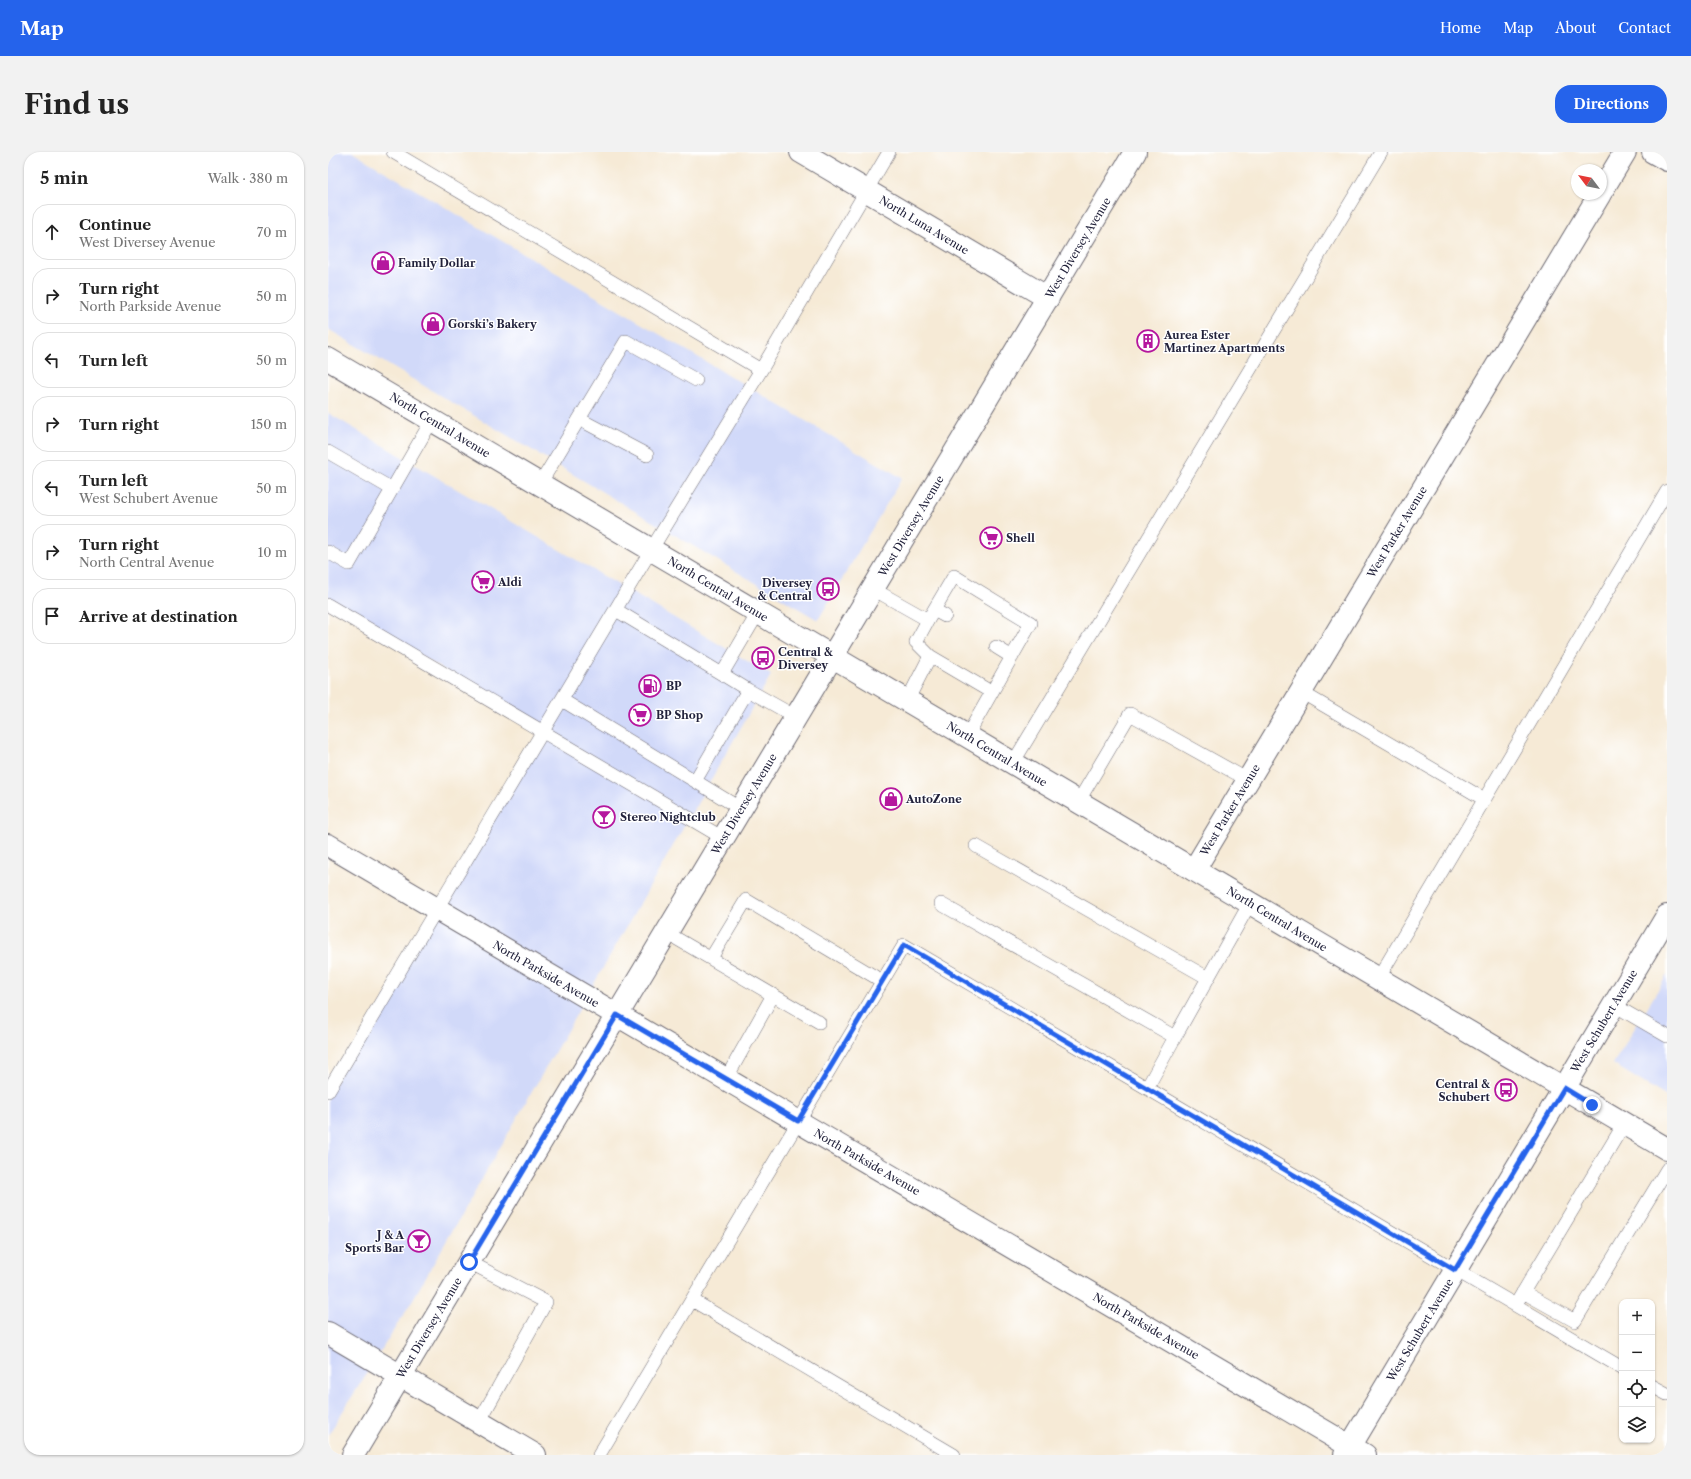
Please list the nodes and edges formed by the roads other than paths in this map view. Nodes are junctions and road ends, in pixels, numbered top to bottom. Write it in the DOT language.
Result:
graph roads {
  1 [pos="392,152"];
  2 [pos="801,152"];
  3 [pos="890,152"];
  4 [pos="1135,152"];
  5 [pos="1381,152"];
  6 [pos="1625,152"];
  7 [pos="1653,152"];
  8 [pos="1667,160"];
  9 [pos="1607,182"];
  10 [pos="866,191"];
  11 [pos="1596,200"];
  12 [pos="1048,298"];
  13 [pos="328,359"];
  14 [pos="761,370"];
  15 [pos="696,380"];
  16 [pos="578,419"];
  17 [pos="432,420"];
  18 [pos="328,452"];
  19 [pos="647,455"];
  20 [pos="540,484"];
  21 [pos="392,489"];
  22 [pos="1667,491"];
  23 [pos="651,550"];
  24 [pos="328,552"];
  25 [pos="873,589"];
  26 [pos="328,605"];
  27 [pos="616,610"];
  28 [pos="758,613"];
  29 [pos="936,615"];
  30 [pos="996,647"];
  31 [pos="832,656"];
  32 [pos="930,656"];
  33 [pos="1012,657"];
  34 [pos="722,674"];
  35 [pos="748,690"];
  36 [pos="991,692"];
  37 [pos="1301,692"];
  38 [pos="562,700"];
  39 [pos="907,701"];
  40 [pos="796,717"];
  41 [pos="543,731"];
  42 [pos="967,736"];
  43 [pos="1013,763"];
  44 [pos="1248,780"];
  45 [pos="695,781"];
  46 [pos="1484,799"];
  47 [pos="1078,802"];
  48 [pos="741,809"];
  49 [pos="723,838"];
  50 [pos="328,845"];
  51 [pos="976,846"];
  52 [pos="1194,870"];
  53 [pos="1250,903"];
  54 [pos="941,904"];
  55 [pos="437,909"];
  56 [pos="1667,916"];
  57 [pos="667,933"];
  58 [pos="711,958"];
  59 [pos="1208,978"];
  60 [pos="1378,979"];
  61 [pos="882,981"];
  62 [pos="773,995"];
  63 [pos="1614,1005"];
  64 [pos="617,1015"];
  65 [pos="819,1022"];
  66 [pos="1667,1036"];
  67 [pos="1175,1037"];
  68 [pos="726,1079"];
  69 [pos="1146,1088"];
  70 [pos="1564,1088"];
  71 [pos="328,1091"];
  72 [pos="798,1121"];
  73 [pos="1624,1124"];
  74 [pos="1667,1149"];
  75 [pos="1667,1169"];
  76 [pos="469,1262"];
  77 [pos="1455,1270"];
  78 [pos="1523,1292"];
  79 [pos="692,1300"];
  80 [pos="1515,1305"];
  81 [pos="1575,1321"];
  82 [pos="328,1333"];
  83 [pos="1567,1335"];
  84 [pos="1619,1366"];
  85 [pos="400,1376"];
  86 [pos="1655,1388"];
  87 [pos="1667,1394"];
  88 [pos="479,1422"];
  89 [pos="1353,1452"];
  90 [pos="530,1454"];
  91 [pos="353,1455"];
  92 [pos="599,1455"];
  93 [pos="954,1455"];
  1 -- 14 [label="lane"];
  2 -- 10 [label="street, North Luna Avenue"];
  3 -- 10 [label="lane"];
  4 -- 12 [label="street, West Diversey Avenue"];
  5 -- 43 [label="lane"];
  6 -- 9 [label="street, West Parker Avenue"];
  7 -- 8 [label="street"];
  10 -- 12 [label="street, North Luna Avenue"];
  10 -- 14 [label="lane"];
  11 -- 37 [label="street, West Parker Avenue"];
  12 -- 25 [label="street, West Diversey Avenue"];
  13 -- 17 [label="street, North Central Avenue"];
  14 -- 23 [label="lane"];
  15 -- 16 [label="lane"];
  16 -- 19 [label="lane"];
  16 -- 20 [label="lane"];
  17 -- 20 [label="street, North Central Avenue"];
  17 -- 21 [label="lane"];
  18 -- 21 [label="lane"];
  20 -- 23 [label="street, North Central Avenue"];
  21 -- 24 [label="lane"];
  22 -- 46 [label="lane"];
  23 -- 27 [label="lane"];
  23 -- 28 [label="street, North Central Avenue"];
  25 -- 29 [label="lane"];
  25 -- 31 [label="street, West Diversey Avenue"];
  26 -- 41 [label="lane"];
  27 -- 34 [label="lane"];
  27 -- 38 [label="lane"];
  28 -- 31 [label="street, North Central Avenue"];
  28 -- 34 [label="lane"];
  29 -- 32 [label="lane"];
  29 -- 33 [label="lane"];
  30 -- 33 [label="lane"];
  31 -- 39 [label="street, North Central Avenue"];
  31 -- 40 [label="street, West Diversey Avenue"];
  32 -- 36 [label="lane"];
  32 -- 39 [label="lane"];
  33 -- 36 [label="lane"];
  34 -- 35 [label="lane"];
  35 -- 40 [label="lane"];
  35 -- 45 [label="lane"];
  36 -- 42 [label="lane"];
  37 -- 44 [label="street, West Parker Avenue"];
  37 -- 46 [label="lane"];
  38 -- 41 [label="lane"];
  38 -- 45 [label="lane"];
  39 -- 42 [label="street, North Central Avenue"];
  40 -- 48 [label="street, West Diversey Avenue"];
  41 -- 49 [label="lane"];
  41 -- 55 [label="lane"];
  42 -- 43 [label="street, North Central Avenue"];
  43 -- 47 [label="street, North Central Avenue"];
  44 -- 47 [label="lane"];
  44 -- 52 [label="street, West Parker Avenue"];
  45 -- 48 [label="lane"];
  46 -- 60 [label="lane"];
  47 -- 52 [label="street, North Central Avenue"];
  48 -- 49 [label="street, West Diversey Avenue"];
  49 -- 57 [label="street, West Diversey Avenue"];
  50 -- 55 [label="street, North Parkside Avenue"];
  51 -- 59 [label="lane"];
  52 -- 53 [label="street, North Central Avenue"];
  53 -- 59 [label="lane"];
  53 -- 60 [label="street, North Central Avenue"];
  54 -- 67 [label="lane"];
  55 -- 64 [label="street, North Parkside Avenue"];
  55 -- 71 [label="lane"];
  56 -- 63 [label="street, West Schubert Avenue"];
  57 -- 58 [label="lane"];
  57 -- 64 [label="street, West Diversey Avenue"];
  58 -- 61 [label="lane"];
  58 -- 62 [label="lane"];
  59 -- 67 [label="lane"];
  60 -- 70 [label="street, North Central Avenue"];
  61 -- 69 [label="lane"];
  61 -- 72 [label="lane"];
  62 -- 65 [label="lane"];
  62 -- 68 [label="lane"];
  63 -- 66 [label="lane"];
  63 -- 70 [label="street, West Schubert Avenue"];
  64 -- 68 [label="street, North Parkside Avenue"];
  64 -- 76 [label="street, West Diversey Avenue"];
  67 -- 69 [label="lane"];
  68 -- 72 [label="street, North Parkside Avenue"];
  69 -- 77 [label="lane"];
  70 -- 73 [label="street, North Central Avenue"];
  70 -- 77 [label="street, West Schubert Avenue"];
  72 -- 79 [label="lane"];
  72 -- 89 [label="street, North Parkside Avenue"];
  73 -- 74 [label="street, North Central Avenue"];
  73 -- 78 [label="lane"];
  75 -- 81 [label="lane"];
  76 -- 85 [label="street, West Diversey Avenue"];
  76 -- 88 [label="lane"];
  77 -- 80 [label="lane"];
  77 -- 89 [label="street, West Schubert Avenue"];
  78 -- 80 [label="lane"];
  78 -- 81 [label="lane"];
  79 -- 92 [label="lane"];
  79 -- 93 [label="lane"];
  80 -- 83 [label="lane"];
  81 -- 83 [label="lane"];
  82 -- 85 [label="street"];
  83 -- 84 [label="lane"];
  85 -- 88 [label="street"];
  85 -- 91 [label="street, West Diversey Avenue"];
  86 -- 87 [label="lane"];
  88 -- 90 [label="street"];
}
